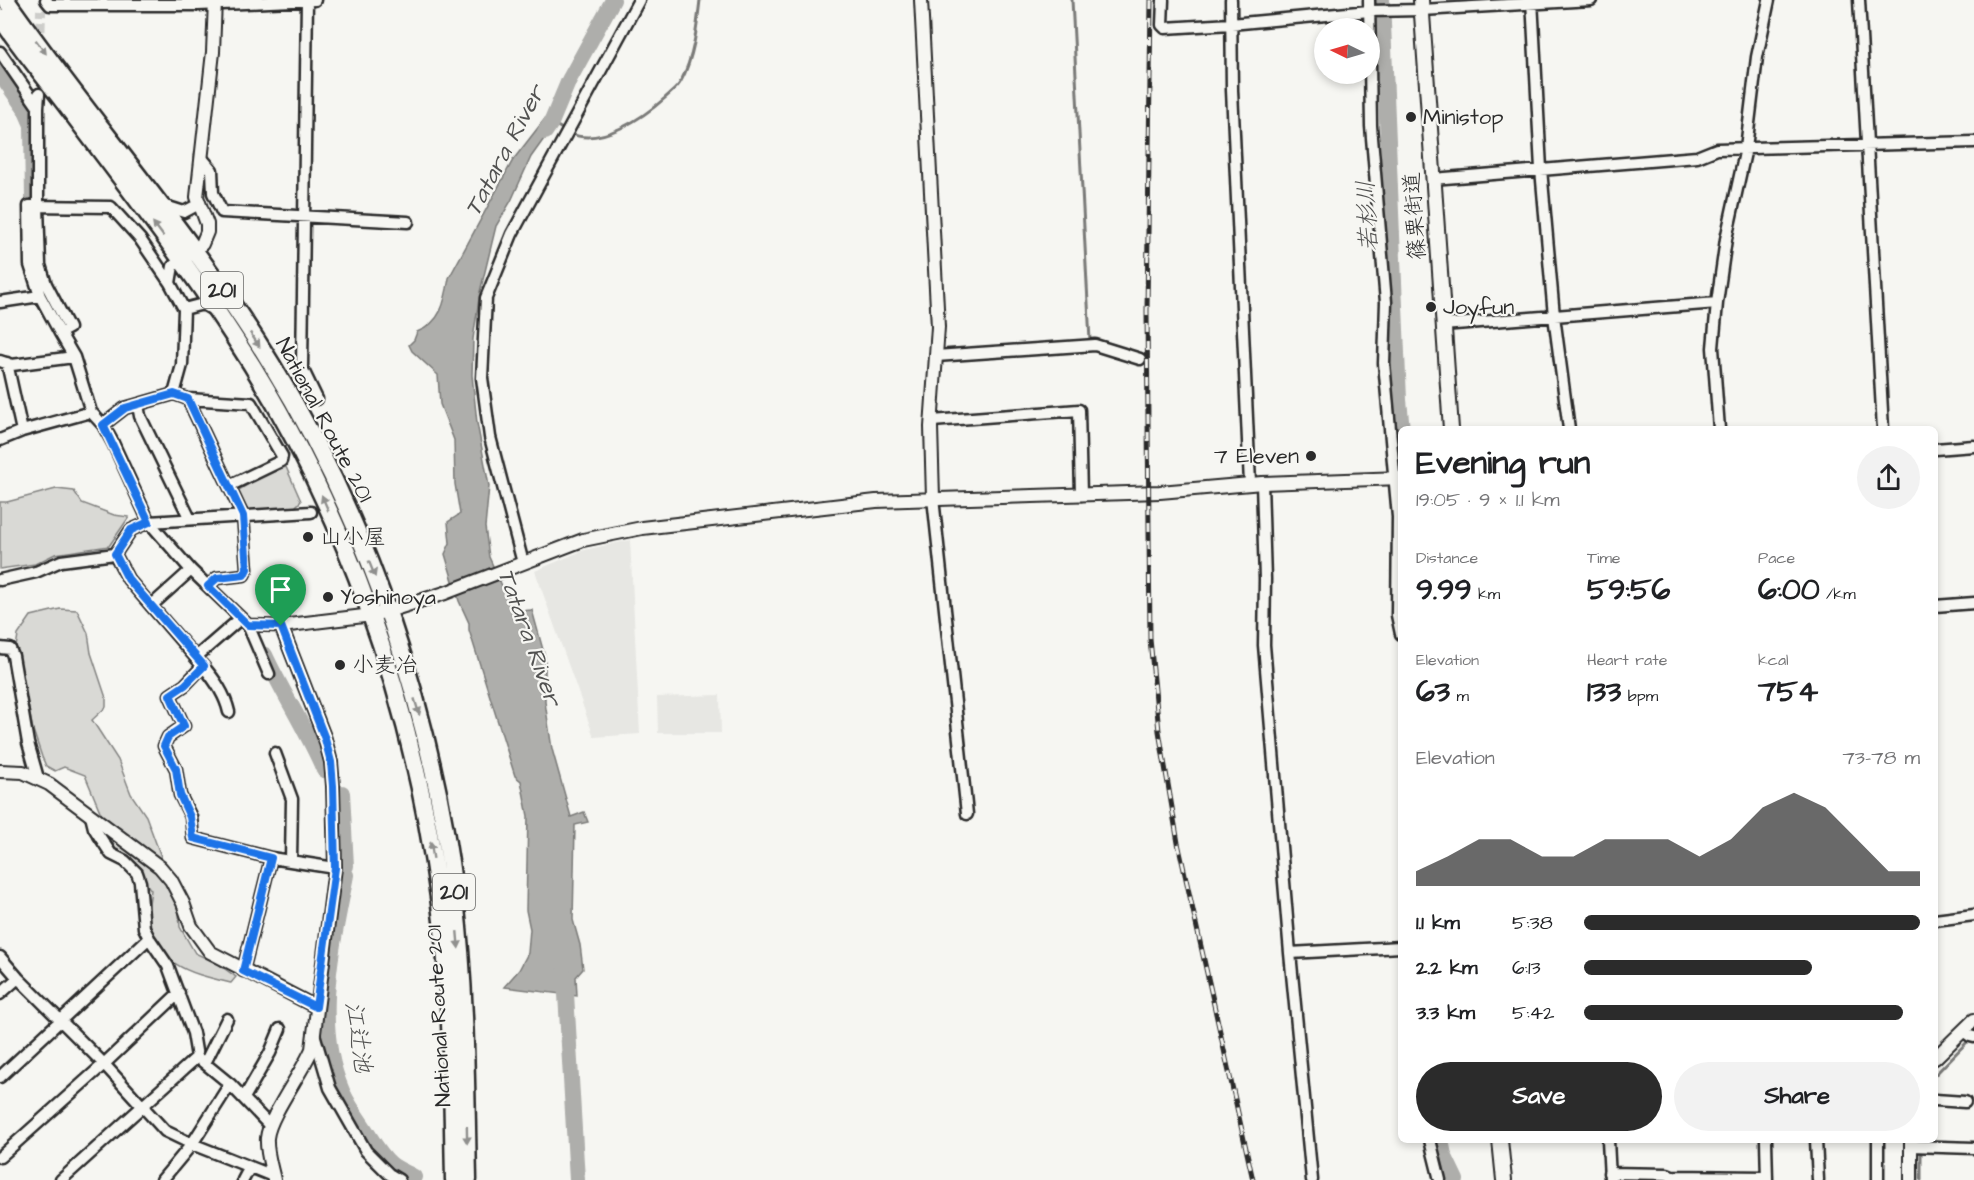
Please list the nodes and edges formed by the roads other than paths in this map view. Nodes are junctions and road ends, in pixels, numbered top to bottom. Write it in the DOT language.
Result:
graph roads {
  1 [pos="6,0"];
  2 [pos="307,0"];
  3 [pos="315,0"];
  4 [pos="639,0"];
  5 [pos="921,0"];
  6 [pos="1163,0"];
  7 [pos="1231,0"];
  8 [pos="1591,0"];
  9 [pos="1770,0"];
  10 [pos="1859,0"];
  11 [pos="215,2"];
  12 [pos="1532,2"];
  13 [pos="43,3"];
  14 [pos="1369,5"];
  15 [pos="1421,5"];
  16 [pos="0,17"];
  17 [pos="1231,24"];
  18 [pos="0,52"];
  19 [pos="39,94"];
  20 [pos="38,107"];
  21 [pos="1974,142"];
  22 [pos="1867,145"];
  23 [pos="1746,148"];
  24 [pos="201,157"];
  25 [pos="1541,169"];
  26 [pos="1433,178"];
  27 [pos="159,203"];
  28 [pos="199,204"];
  29 [pos="38,206"];
  30 [pos="304,217"];
  31 [pos="408,222"];
  32 [pos="189,255"];
  33 [pos="170,284"];
  34 [pos="40,296"];
  35 [pos="0,302"];
  36 [pos="1717,303"];
  37 [pos="184,309"];
  38 [pos="219,313"];
  39 [pos="1554,316"];
  40 [pos="1443,325"];
  41 [pos="60,333"];
  42 [pos="936,356"];
  43 [pos="74,357"];
  44 [pos="1140,359"];
  45 [pos="3,362"];
  46 [pos="174,394"];
  47 [pos="188,399"];
  48 [pos="317,399"];
  49 [pos="138,405"];
  50 [pos="91,412"];
  51 [pos="932,421"];
  52 [pos="103,425"];
  53 [pos="1451,426"];
  54 [pos="1569,426"];
  55 [pos="1719,426"];
  56 [pos="1883,426"];
  57 [pos="22,431"];
  58 [pos="0,440"];
  59 [pos="1974,446"];
  60 [pos="1938,449"];
  61 [pos="1398,478"];
  62 [pos="1256,484"];
  63 [pos="229,486"];
  64 [pos="1080,495"];
  65 [pos="933,498"];
  66 [pos="311,512"];
  67 [pos="243,516"];
  68 [pos="1398,517"];
  69 [pos="1398,517"];
  70 [pos="190,519"];
  71 [pos="149,522"];
  72 [pos="115,554"];
  73 [pos="519,564"];
  74 [pos="191,570"];
  75 [pos="0,580"];
  76 [pos="208,586"];
  77 [pos="1974,603"];
  78 [pos="151,606"];
  79 [pos="1938,606"];
  80 [pos="380,613"];
  81 [pos="1398,620"];
  82 [pos="244,621"];
  83 [pos="281,626"];
  84 [pos="0,648"];
  85 [pos="200,661"];
  86 [pos="269,674"];
  87 [pos="229,712"];
  88 [pos="275,753"];
  89 [pos="0,771"];
  90 [pos="38,778"];
  91 [pos="967,814"];
  92 [pos="92,816"];
  93 [pos="271,858"];
  94 [pos="291,861"];
  95 [pos="335,868"];
  96 [pos="1974,915"];
  97 [pos="1938,920"];
  98 [pos="149,938"];
  99 [pos="1398,947"];
  100 [pos="1290,953"];
  101 [pos="0,957"];
  102 [pos="243,971"];
  103 [pos="18,978"];
  104 [pos="179,993"];
  105 [pos="0,994"];
  106 [pos="316,1007"];
  107 [pos="226,1019"];
  108 [pos="1974,1020"];
  109 [pos="61,1021"];
  110 [pos="280,1029"];
  111 [pos="1969,1034"];
  112 [pos="314,1035"];
  113 [pos="1938,1056"];
  114 [pos="201,1060"];
  115 [pos="104,1064"];
  116 [pos="0,1077"];
  117 [pos="230,1084"];
  118 [pos="244,1098"];
  119 [pos="1938,1100"];
  120 [pos="1965,1101"];
  121 [pos="141,1106"];
  122 [pos="270,1126"];
  123 [pos="1432,1143"];
  124 [pos="1500,1143"];
  125 [pos="1608,1143"];
  126 [pos="1766,1143"];
  127 [pos="1816,1143"];
  128 [pos="1878,1143"];
  129 [pos="1911,1143"];
  130 [pos="192,1144"];
  131 [pos="1974,1148"];
  132 [pos="0,1157"];
  133 [pos="250,1167"];
  134 [pos="1610,1176"];
  135 [pos="273,1178"];
  136 [pos="1767,1178"];
  137 [pos="61,1180"];
  138 [pos="162,1180"];
  139 [pos="243,1180"];
  140 [pos="399,1180"];
  141 [pos="454,1180"];
  142 [pos="468,1180"];
  143 [pos="1312,1180"];
  144 [pos="1440,1180"];
  145 [pos="1504,1180"];
  146 [pos="1818,1180"];
  147 [pos="1878,1180"];
  148 [pos="1911,1180"];
  1 -- 27 [label="highway, National Route 201 / 201, one-way"];
  2 -- 3 [label="street"];
  2 -- 11 [label="street"];
  2 -- 30 [label="street"];
  4 -- 73 [label="street"];
  5 -- 42 [label="street"];
  6 -- 17 [label="street"];
  7 -- 17 [label="street"];
  8 -- 12 [label="street"];
  9 -- 23 [label="street"];
  10 -- 22 [label="street"];
  11 -- 13 [label="street"];
  11 -- 24 [label="street"];
  12 -- 15 [label="street"];
  12 -- 25 [label="street"];
  14 -- 15 [label="street"];
  14 -- 17 [label="street"];
  14 -- 61 [label="street"];
  15 -- 26 [label="main road, 篠栗街道"];
  32 -- 16 [label="highway, National Route 201 / 201, one-way"];
  17 -- 62 [label="street"];
  18 -- 20 [label="street"];
  19 -- 20 [label="street"];
  20 -- 29 [label="street"];
  21 -- 22 [label="street"];
  22 -- 23 [label="street"];
  22 -- 56 [label="street"];
  23 -- 25 [label="street"];
  23 -- 36 [label="street"];
  24 -- 28 [label="street"];
  24 -- 30 [label="street"];
  25 -- 26 [label="street"];
  25 -- 39 [label="street"];
  26 -- 40 [label="main road, 篠栗街道"];
  27 -- 28 [label="street"];
  27 -- 32 [label="highway, National Route 201 / 201"];
  28 -- 32 [label="street"];
  29 -- 33 [label="street"];
  29 -- 34 [label="street"];
  29 -- 41 [label="street"];
  30 -- 31 [label="street"];
  30 -- 48 [label="street"];
  32 -- 33 [label="street"];
  32 -- 38 [label="highway, National Route 201 / 201"];
  32 -- 80 [label="highway, National Route 201 / 201, one-way"];
  33 -- 37 [label="street"];
  34 -- 35 [label="street"];
  34 -- 41 [label="street"];
  36 -- 39 [label="street"];
  36 -- 55 [label="street"];
  37 -- 38 [label="street"];
  37 -- 46 [label="street"];
  80 -- 38 [label="highway, National Route 201 / 201, one-way"];
  39 -- 40 [label="street"];
  39 -- 54 [label="street"];
  40 -- 53 [label="main road, 篠栗街道"];
  41 -- 43 [label="street"];
  42 -- 44 [label="street"];
  42 -- 51 [label="street"];
  43 -- 45 [label="street"];
  43 -- 50 [label="street"];
  45 -- 57 [label="street"];
  46 -- 47 [label="street"];
  46 -- 49 [label="street"];
  47 -- 63 [label="street"];
  47 -- 63 [label="street"];
  49 -- 52 [label="street"];
  49 -- 70 [label="street"];
  50 -- 52 [label="street"];
  50 -- 57 [label="street"];
  51 -- 64 [label="street"];
  51 -- 65 [label="street"];
  52 -- 71 [label="street"];
  57 -- 58 [label="street"];
  59 -- 60 [label="street"];
  61 -- 62 [label="street"];
  61 -- 68 [label="street"];
  62 -- 64 [label="street"];
  62 -- 100 [label="street"];
  63 -- 67 [label="street"];
  64 -- 65 [label="street"];
  65 -- 73 [label="street"];
  65 -- 91 [label="street"];
  66 -- 67 [label="street"];
  67 -- 70 [label="street"];
  67 -- 76 [label="street"];
  69 -- 81 [label="street"];
  70 -- 71 [label="street"];
  71 -- 72 [label="street"];
  71 -- 74 [label="street"];
  72 -- 75 [label="street"];
  72 -- 78 [label="street"];
  73 -- 80 [label="street"];
  74 -- 76 [label="street"];
  74 -- 78 [label="street"];
  76 -- 82 [label="street"];
  77 -- 79 [label="street"];
  78 -- 85 [label="street"];
  80 -- 83 [label="street"];
  141 -- 80 [label="highway, National Route 201 / 201, one-way"];
  80 -- 142 [label="highway, National Route 201 / 201, one-way"];
  82 -- 83 [label="street"];
  82 -- 85 [label="street"];
  82 -- 86 [label="street"];
  83 -- 95 [label="street"];
  84 -- 90 [label="street"];
  85 -- 87 [label="street"];
  85 -- 93 [label="street"];
  88 -- 94 [label="street"];
  89 -- 90 [label="street"];
  90 -- 92 [label="street"];
  92 -- 98 [label="street"];
  92 -- 102 [label="street"];
  93 -- 94 [label="street"];
  93 -- 102 [label="street"];
  94 -- 95 [label="street"];
  95 -- 106 [label="street"];
  96 -- 97 [label="street"];
  98 -- 104 [label="street"];
  98 -- 109 [label="street"];
  99 -- 100 [label="street"];
  100 -- 143 [label="street"];
  101 -- 103 [label="street"];
  102 -- 106 [label="street"];
  103 -- 105 [label="street"];
  103 -- 109 [label="street"];
  104 -- 114 [label="street"];
  104 -- 115 [label="street"];
  106 -- 112 [label="street"];
  107 -- 114 [label="street"];
  108 -- 111 [label="street"];
  109 -- 115 [label="street"];
  109 -- 116 [label="street"];
  110 -- 118 [label="street"];
  111 -- 113 [label="street"];
  112 -- 122 [label="street"];
  112 -- 140 [label="street"];
  114 -- 117 [label="street"];
  114 -- 121 [label="street"];
  115 -- 121 [label="street"];
  115 -- 132 [label="street"];
  117 -- 118 [label="street"];
  117 -- 130 [label="street"];
  118 -- 122 [label="street"];
  119 -- 120 [label="street"];
  121 -- 130 [label="street"];
  121 -- 137 [label="street"];
  122 -- 135 [label="street"];
  123 -- 144 [label="street"];
  124 -- 145 [label="main road"];
  125 -- 134 [label="street"];
  126 -- 136 [label="street"];
  127 -- 146 [label="street"];
  128 -- 147 [label="street"];
  129 -- 131 [label="street"];
  129 -- 148 [label="street"];
  130 -- 133 [label="street"];
  130 -- 138 [label="street"];
  133 -- 135 [label="street"];
  133 -- 139 [label="street"];
  134 -- 136 [label="street"];
}
